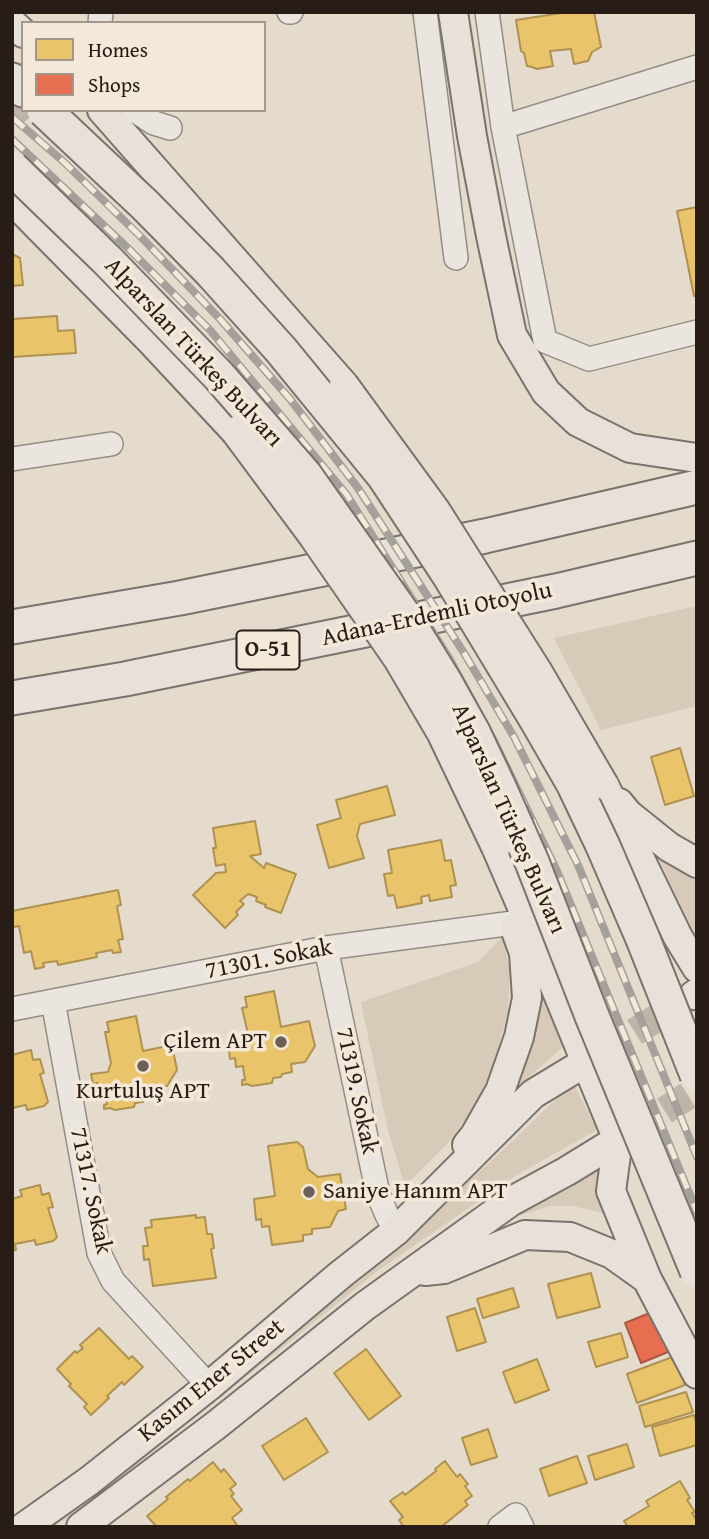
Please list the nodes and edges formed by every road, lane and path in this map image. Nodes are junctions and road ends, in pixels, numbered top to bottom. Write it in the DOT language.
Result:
graph roads {
  1 [pos="425,12"];
  2 [pos="453,12"];
  3 [pos="487,12"];
  4 [pos="697,67"];
  5 [pos="46,112"];
  6 [pos="104,112"];
  7 [pos="137,112"];
  8 [pos="503,127"];
  9 [pos="170,128"];
  10 [pos="12,168"];
  11 [pos="12,200"];
  12 [pos="456,258"];
  13 [pos="697,332"];
  14 [pos="111,444"];
  15 [pos="697,458"];
  16 [pos="12,459"];
  17 [pos="697,487"];
  18 [pos="697,558"];
  19 [pos="697,583"];
  20 [pos="556,591"];
  21 [pos="12,627"];
  22 [pos="12,698"];
  23 [pos="604,785"];
  24 [pos="697,863"];
  25 [pos="521,922"];
  26 [pos="326,948"];
  27 [pos="696,986"];
  28 [pos="53,1001"];
  29 [pos="12,1009"];
  30 [pos="593,1058"];
  31 [pos="697,1075"];
  32 [pos="624,1137"];
  33 [pos="397,1231"];
  34 [pos="697,1271"];
  35 [pos="412,1272"];
  36 [pos="647,1279"];
  37 [pos="697,1374"];
  38 [pos="209,1386"];
  39 [pos="24,1527"];
  40 [pos="81,1527"];
  1 -- 12 [label="street"];
  2 -- 15 [label="main road"];
  3 -- 8 [label="street"];
  4 -- 8 [label="street"];
  5 -- 31 [label="highway, bridge"];
  6 -- 23 [label="main road, bridge"];
  7 -- 9 [label="street"];
  8 -- 13 [label="street"];
  10 -- 34 [label="highway, Alparslan Türkeş Bulvarı, bridge"];
  11 -- 25 [label="main road, Alparslan Türkeş Bulvarı, bridge"];
  14 -- 16 [label="street"];
  17 -- 21 [label="highway"];
  18 -- 20 [label="highway, Adana-Erdemli Otoyolu / O-51"];
  19 -- 20 [label="highway"];
  20 -- 22 [label="highway, Adana-Erdemli Otoyolu / O-51"];
  23 -- 24 [label="main road"];
  23 -- 27 [label="main road"];
  25 -- 26 [label="street, 71301. Sokak"];
  25 -- 30 [label="main road, Alparslan Türkeş Bulvarı"];
  25 -- 33 [label="main road"];
  26 -- 28 [label="street, 71301. Sokak"];
  26 -- 33 [label="street, 71319. Sokak"];
  28 -- 29 [label="street, 71301. Sokak"];
  28 -- 38 [label="street, 71317. Sokak"];
  30 -- 32 [label="main road, Alparslan Türkeş Bulvarı"];
  30 -- 33 [label="main road"];
  32 -- 35 [label="main road, Kasım Ener Street"];
  32 -- 36 [label="main road, Alparslan Türkeş Bulvarı"];
  33 -- 38 [label="main road, Kasım Ener Street"];
  35 -- 36 [label="main road"];
  35 -- 40 [label="main road, Kasım Ener Street"];
  36 -- 37 [label="main road, Alparslan Türkeş Bulvarı"];
  38 -- 39 [label="main road, Kasım Ener Street"];
}
